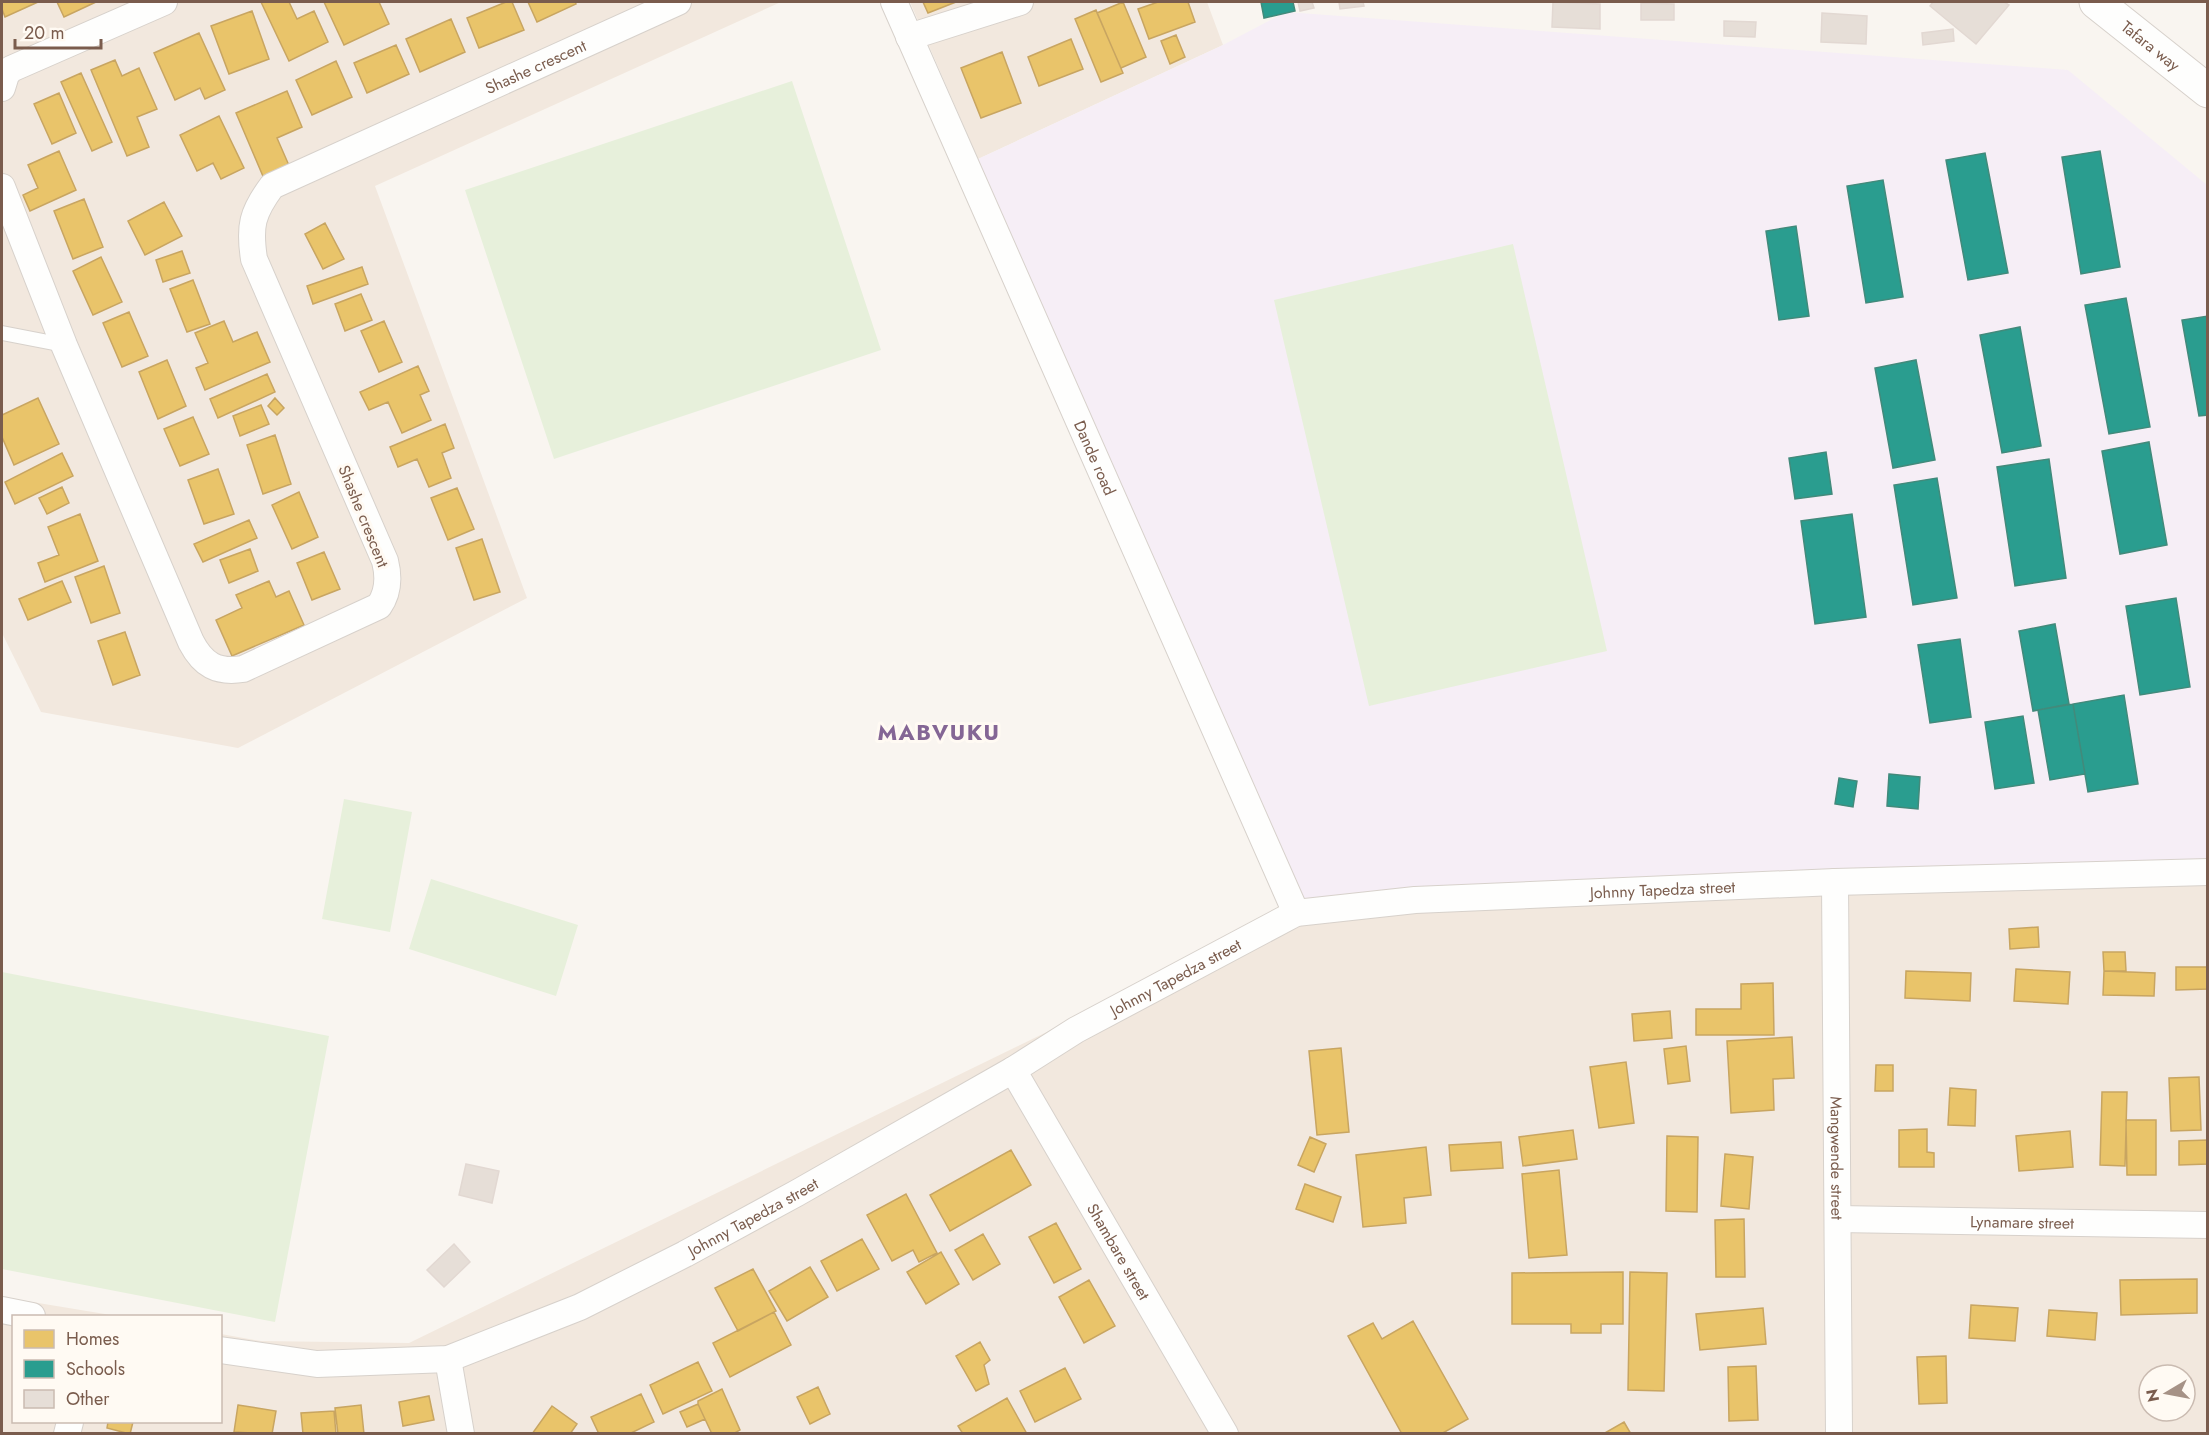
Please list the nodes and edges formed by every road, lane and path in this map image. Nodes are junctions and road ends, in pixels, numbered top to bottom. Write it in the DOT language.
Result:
graph roads {
  1 [pos="164,2"];
  2 [pos="678,2"];
  3 [pos="894,2"];
  4 [pos="1020,2"];
  5 [pos="2096,2"];
  6 [pos="909,37"];
  7 [pos="2,88"];
  8 [pos="2208,91"];
  9 [pos="2,187"];
  10 [pos="2,333"];
  11 [pos="64,345"];
  12 [pos="2208,872"];
  13 [pos="1835,882"];
  14 [pos="1296,913"];
  15 [pos="1013,1070"];
  16 [pos="1838,1219"];
  17 [pos="2208,1225"];
  18 [pos="2,1310"];
  19 [pos="23,1315"];
  20 [pos="222,1350"];
  21 [pos="448,1359"];
  22 [pos="461,1434"];
  23 [pos="1225,1434"];
  24 [pos="1839,1434"];
  1 -- 7 [label="street"];
  2 -- 11 [label="street, Shashe crescent"];
  3 -- 6 [label="street, Dande road"];
  4 -- 6 [label="street"];
  5 -- 8 [label="street, Tafara way"];
  6 -- 14 [label="street, Dande road"];
  9 -- 11 [label="street, Shashe crescent"];
  10 -- 11 [label="lane"];
  12 -- 13 [label="street, Johnny Tapedza street"];
  13 -- 14 [label="street, Johnny Tapedza street"];
  13 -- 16 [label="street, Mangwende street"];
  14 -- 15 [label="street, Johnny Tapedza street"];
  15 -- 21 [label="street, Johnny Tapedza street"];
  15 -- 23 [label="street, Shambare street"];
  16 -- 17 [label="street, Lynamare street"];
  16 -- 24 [label="street, Mangwende street"];
  18 -- 19 [label="street"];
  20 -- 21 [label="street, Johnny Tapedza street"];
  21 -- 22 [label="street"];
}
